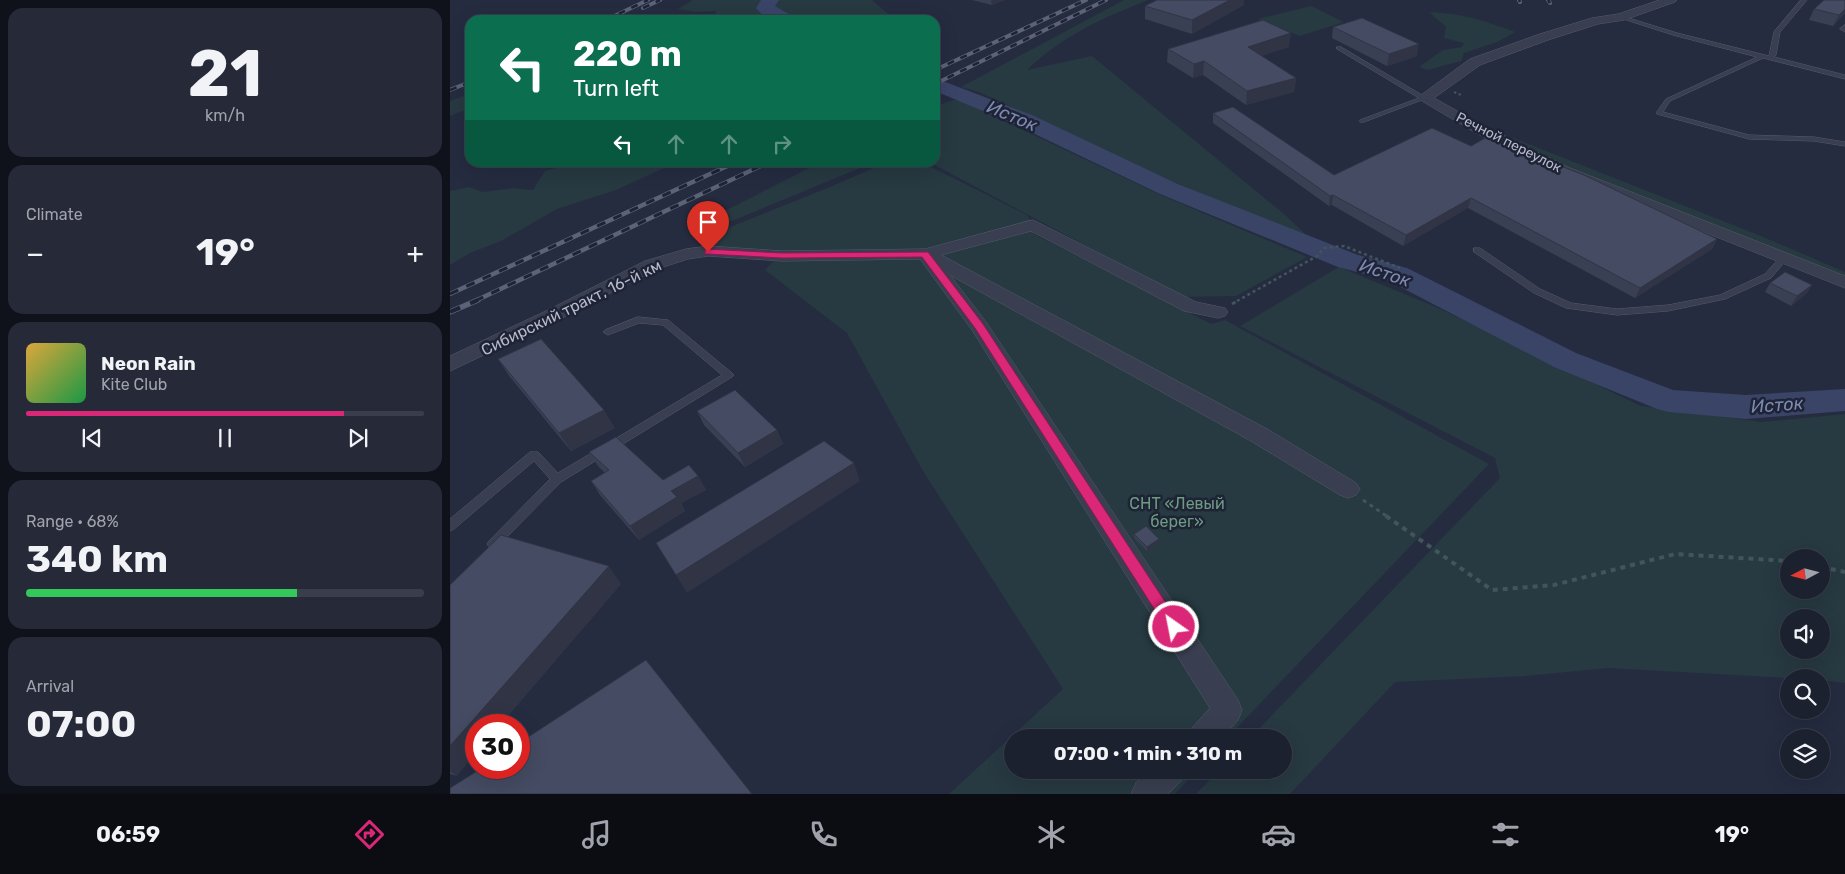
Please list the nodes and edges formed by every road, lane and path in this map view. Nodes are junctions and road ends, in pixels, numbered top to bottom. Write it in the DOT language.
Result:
graph roads {
  1 [pos="1671,0"];
  2 [pos="1804,0"];
  3 [pos="1620,16"];
  4 [pos="1339,48"];
  5 [pos="1766,57"];
  6 [pos="1845,77"];
  7 [pos="1424,98"];
  8 [pos="1362,121"];
  9 [pos="1845,144"];
  10 [pos="1478,250"];
  11 [pos="925,254"];
  12 [pos="1785,257"];
  13 [pos="1400,268"];
  14 [pos="1845,282"];
  15 [pos="1218,312"];
  16 [pos="608,332"];
  17 [pos="450,364"];
  18 [pos="557,479"];
  19 [pos="1348,489"];
  20 [pos="450,526"];
  21 [pos="483,555"];
  22 [pos="1780,560"];
  23 [pos="1830,569"];
  24 [pos="1845,572"];
  25 [pos="1210,729"];
  26 [pos="1161,779"];
  27 [pos="1147,794"];
  1 -- 3 [label="street"];
  2 -- 5 [label="lane"];
  3 -- 5 [label="lane"];
  3 -- 7 [label="street"];
  4 -- 7 [label="lane"];
  5 -- 6 [label="lane"];
  5 -- 9 [label="lane"];
  7 -- 8 [label="lane"];
  7 -- 12 [label="street, Речной переулок"];
  10 -- 12 [label="lane"];
  11 -- 15 [label="street, Сибирский тракт, 16-й км"];
  11 -- 17 [label="street, Сибирский тракт, 16-й км"];
  11 -- 19 [label="street"];
  11 -- 25 [label="street"];
  12 -- 14 [label="street, Речной переулок"];
  13 -- 15 [label="path"];
  16 -- 18 [label="lane"];
  18 -- 20 [label="lane"];
  18 -- 21 [label="lane"];
  19 -- 22 [label="path"];
  23 -- 24 [label="path"];
  26 -- 27 [label="street"];
}
